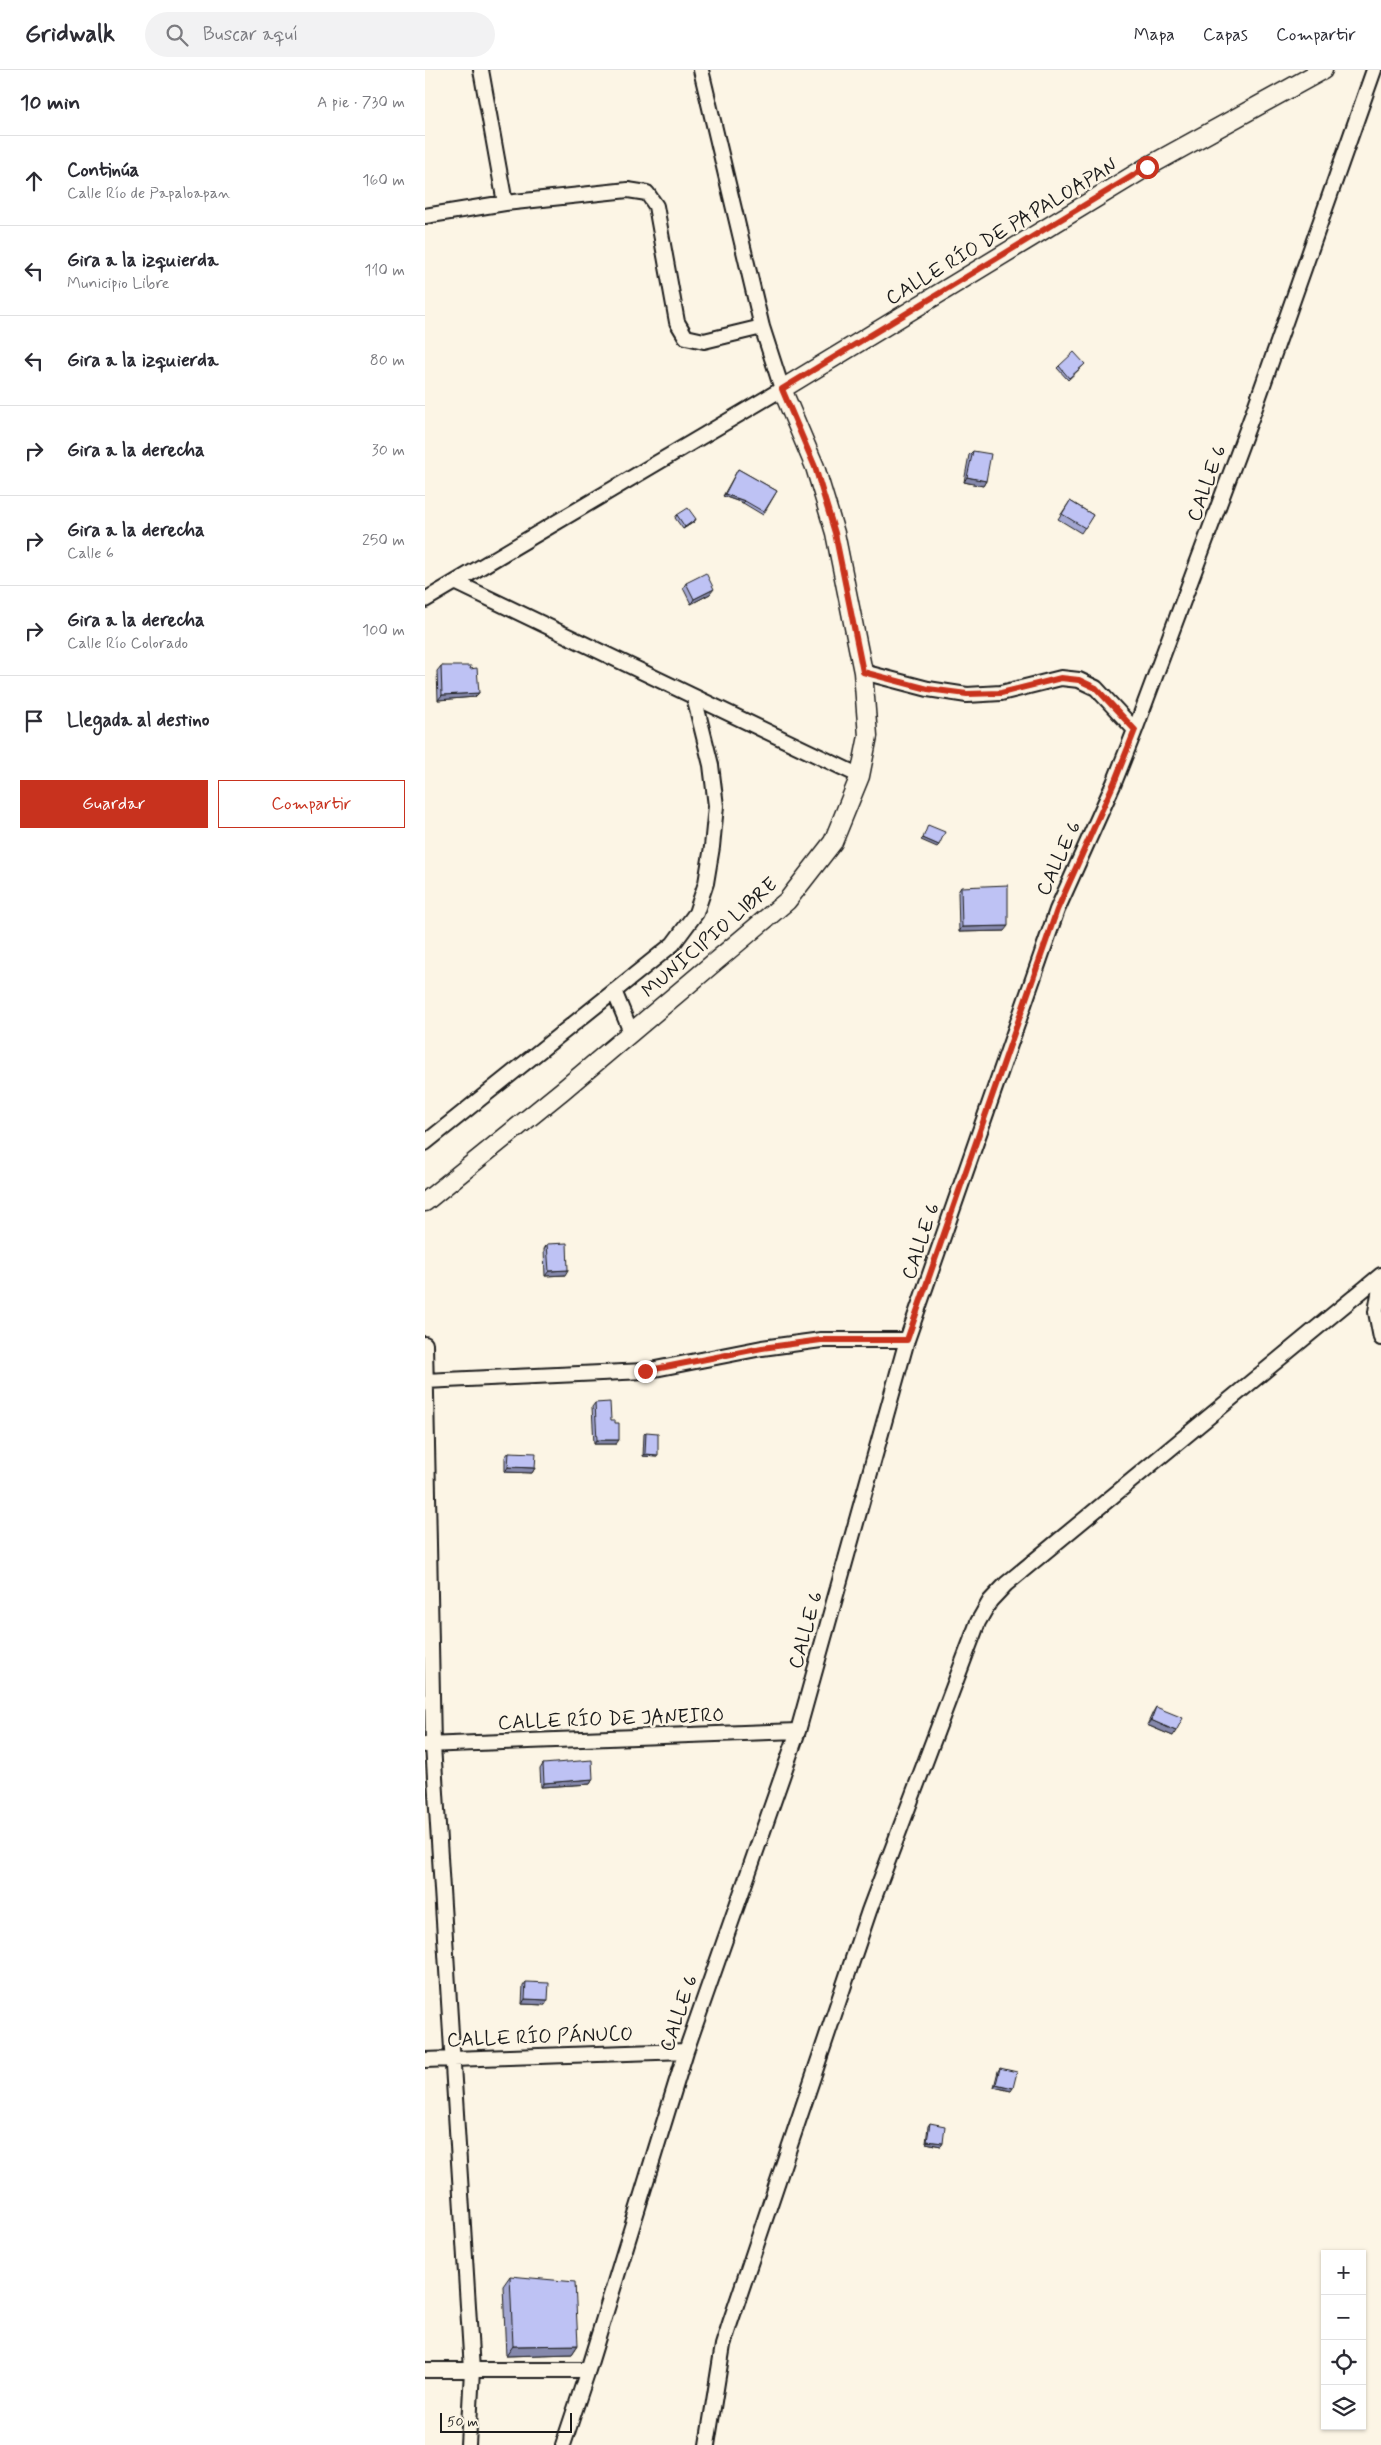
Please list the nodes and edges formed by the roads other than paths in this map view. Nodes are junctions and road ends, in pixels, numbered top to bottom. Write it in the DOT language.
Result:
graph roads {
  1 [pos="481,70"];
  2 [pos="701,70"];
  3 [pos="1323,70"];
  4 [pos="1375,70"];
  5 [pos="505,202"];
  6 [pos="425,216"];
  7 [pos="762,327"];
  8 [pos="782,389"];
  9 [pos="457,583"];
  10 [pos="425,600"];
  11 [pos="863,672"];
  12 [pos="694,698"];
  13 [pos="1135,730"];
  14 [pos="860,776"];
  15 [pos="614,991"];
  16 [pos="631,1032"];
  17 [pos="425,1142"];
  18 [pos="425,1202"];
  19 [pos="1381,1275"];
  20 [pos="1381,1282"];
  21 [pos="1381,1338"];
  22 [pos="907,1340"];
  23 [pos="425,1344"];
  24 [pos="426,1381"];
  25 [pos="798,1731"];
  26 [pos="429,1745"];
  27 [pos="685,2051"];
  28 [pos="453,2059"];
  29 [pos="425,2060"];
  30 [pos="425,2370"];
  31 [pos="472,2370"];
  32 [pos="589,2370"];
  33 [pos="468,2445"];
  34 [pos="563,2445"];
  35 [pos="707,2445"];
  1 -- 5 [label="street"];
  2 -- 7 [label="street"];
  3 -- 8 [label="street, CALLE RÍO DE PAPALOAPAN"];
  4 -- 13 [label="street, CALLE 6"];
  5 -- 6 [label="street"];
  5 -- 7 [label="street"];
  7 -- 8 [label="street"];
  8 -- 9 [label="street"];
  8 -- 11 [label="street, MUNICIPIO LIBRE"];
  9 -- 10 [label="street"];
  9 -- 12 [label="street"];
  11 -- 13 [label="street"];
  11 -- 14 [label="street, MUNICIPIO LIBRE"];
  12 -- 14 [label="street"];
  12 -- 15 [label="street"];
  13 -- 22 [label="street, CALLE 6"];
  14 -- 16 [label="street, MUNICIPIO LIBRE"];
  15 -- 16 [label="street"];
  15 -- 17 [label="street"];
  16 -- 18 [label="street, MUNICIPIO LIBRE"];
  19 -- 35 [label="street"];
  20 -- 21 [label="street"];
  22 -- 24 [label="street"];
  22 -- 25 [label="street, CALLE 6"];
  23 -- 24 [label="street"];
  24 -- 26 [label="street"];
  25 -- 26 [label="street, CALLE RÍO DE JANEIRO"];
  25 -- 27 [label="street, CALLE 6"];
  26 -- 28 [label="street"];
  27 -- 28 [label="street, CALLE RÍO PÁNUCO"];
  27 -- 32 [label="street, CALLE 6"];
  28 -- 29 [label="street, CALLE RÍO PÁNUCO"];
  28 -- 31 [label="street"];
  30 -- 31 [label="street"];
  31 -- 32 [label="street"];
  31 -- 33 [label="street"];
  32 -- 34 [label="street, CALLE 6"];
}
